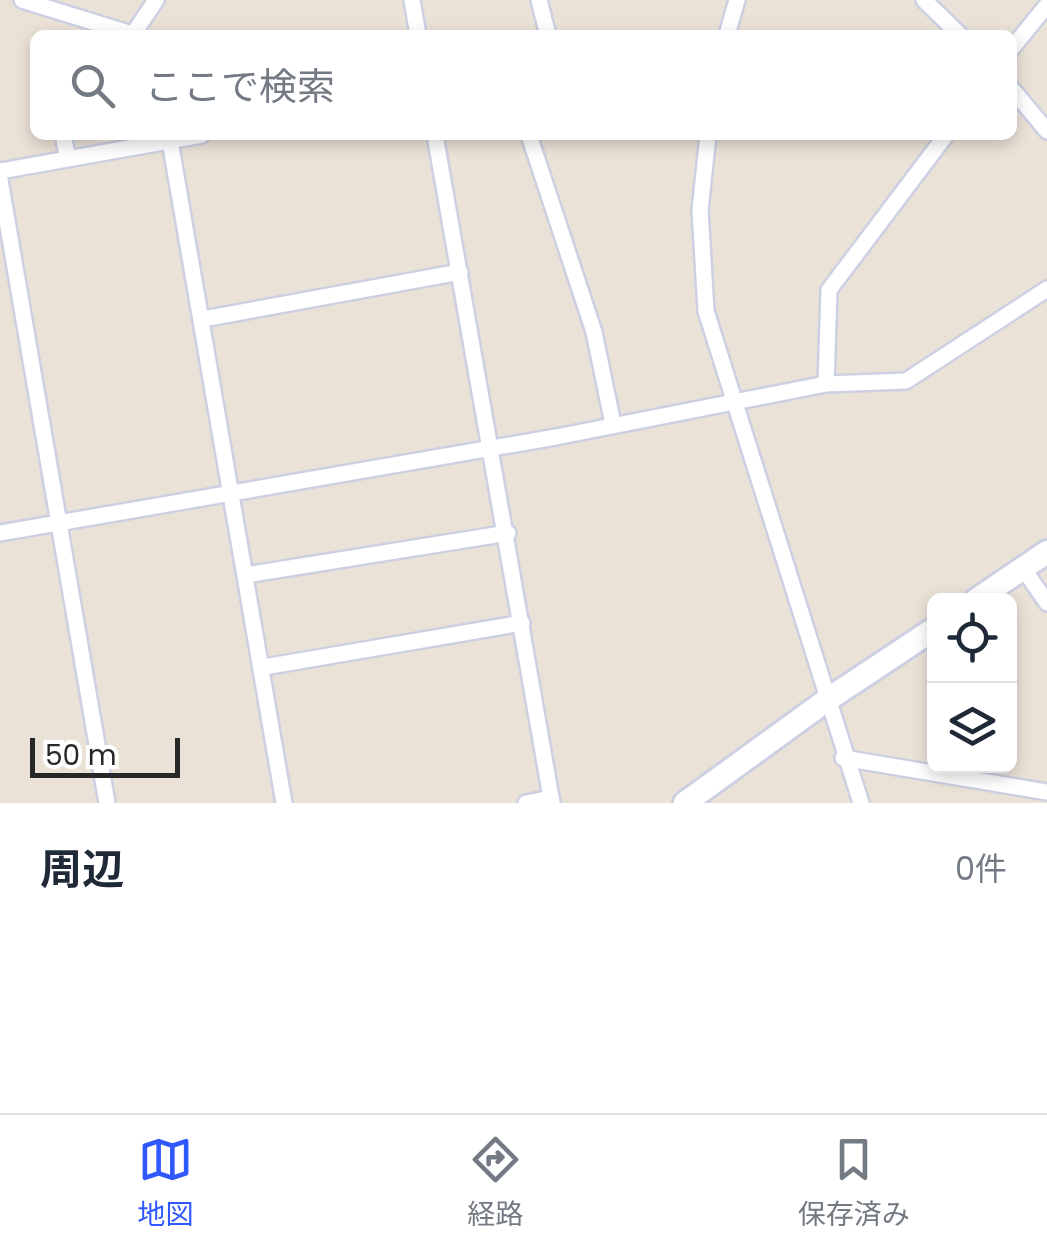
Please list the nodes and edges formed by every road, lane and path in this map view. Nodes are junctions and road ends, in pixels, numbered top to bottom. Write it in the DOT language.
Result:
graph roads {
  1 [pos="22,0"];
  2 [pos="156,0"];
  3 [pos="412,0"];
  4 [pos="539,0"];
  5 [pos="737,0"];
  6 [pos="924,0"];
  7 [pos="1047,5"];
  8 [pos="121,30"];
  9 [pos="137,30"];
  10 [pos="417,30"];
  11 [pos="547,30"];
  12 [pos="728,30"];
  13 [pos="955,30"];
  14 [pos="1017,42"];
  15 [pos="1017,95"];
  16 [pos="1047,131"];
  17 [pos="65,140"];
  18 [pos="156,140"];
  19 [pos="171,140"];
  20 [pos="435,140"];
  21 [pos="531,140"];
  22 [pos="707,140"];
  23 [pos="942,140"];
  24 [pos="68,159"];
  25 [pos="0,171"];
  26 [pos="0,180"];
  27 [pos="4,250"];
  28 [pos="460,272"];
  29 [pos="1047,290"];
  30 [pos="203,320"];
  31 [pos="826,384"];
  32 [pos="735,402"];
  33 [pos="613,424"];
  34 [pos="491,446"];
  35 [pos="232,492"];
  36 [pos="58,523"];
  37 [pos="0,533"];
  38 [pos="508,534"];
  39 [pos="1047,552"];
  40 [pos="1023,568"];
  41 [pos="246,575"];
  42 [pos="986,593"];
  43 [pos="1047,603"];
  44 [pos="522,623"];
  45 [pos="927,634"];
  46 [pos="264,667"];
  47 [pos="826,700"];
  48 [pos="843,758"];
  49 [pos="1047,792"];
  50 [pos="552,800"];
  51 [pos="106,803"];
  52 [pos="284,803"];
  53 [pos="526,803"];
  54 [pos="685,803"];
  55 [pos="861,803"];
  1 -- 8 [label="street"];
  2 -- 9 [label="street"];
  3 -- 10 [label="street"];
  4 -- 11 [label="street"];
  5 -- 12 [label="street"];
  6 -- 13 [label="street"];
  7 -- 14 [label="street"];
  15 -- 16 [label="street"];
  17 -- 24 [label="street"];
  18 -- 24 [label="street"];
  19 -- 30 [label="street"];
  20 -- 28 [label="street"];
  21 -- 33 [label="street"];
  22 -- 32 [label="street"];
  23 -- 31 [label="street"];
  24 -- 25 [label="street"];
  26 -- 27 [label="street"];
  27 -- 36 [label="street"];
  28 -- 30 [label="street"];
  28 -- 34 [label="street"];
  29 -- 31 [label="street"];
  30 -- 35 [label="street"];
  31 -- 32 [label="street"];
  32 -- 33 [label="street"];
  32 -- 47 [label="street"];
  33 -- 34 [label="street"];
  34 -- 35 [label="street"];
  34 -- 38 [label="street"];
  35 -- 36 [label="street"];
  35 -- 41 [label="street"];
  36 -- 37 [label="street"];
  36 -- 51 [label="street"];
  38 -- 41 [label="street"];
  38 -- 44 [label="street"];
  39 -- 40 [label="main road"];
  40 -- 42 [label="main road"];
  40 -- 43 [label="street"];
  41 -- 46 [label="street"];
  44 -- 46 [label="street"];
  44 -- 50 [label="street"];
  45 -- 47 [label="main road"];
  46 -- 52 [label="street"];
  47 -- 48 [label="street"];
  47 -- 54 [label="main road"];
  48 -- 49 [label="street"];
  48 -- 55 [label="street"];
  50 -- 53 [label="street"];
}
